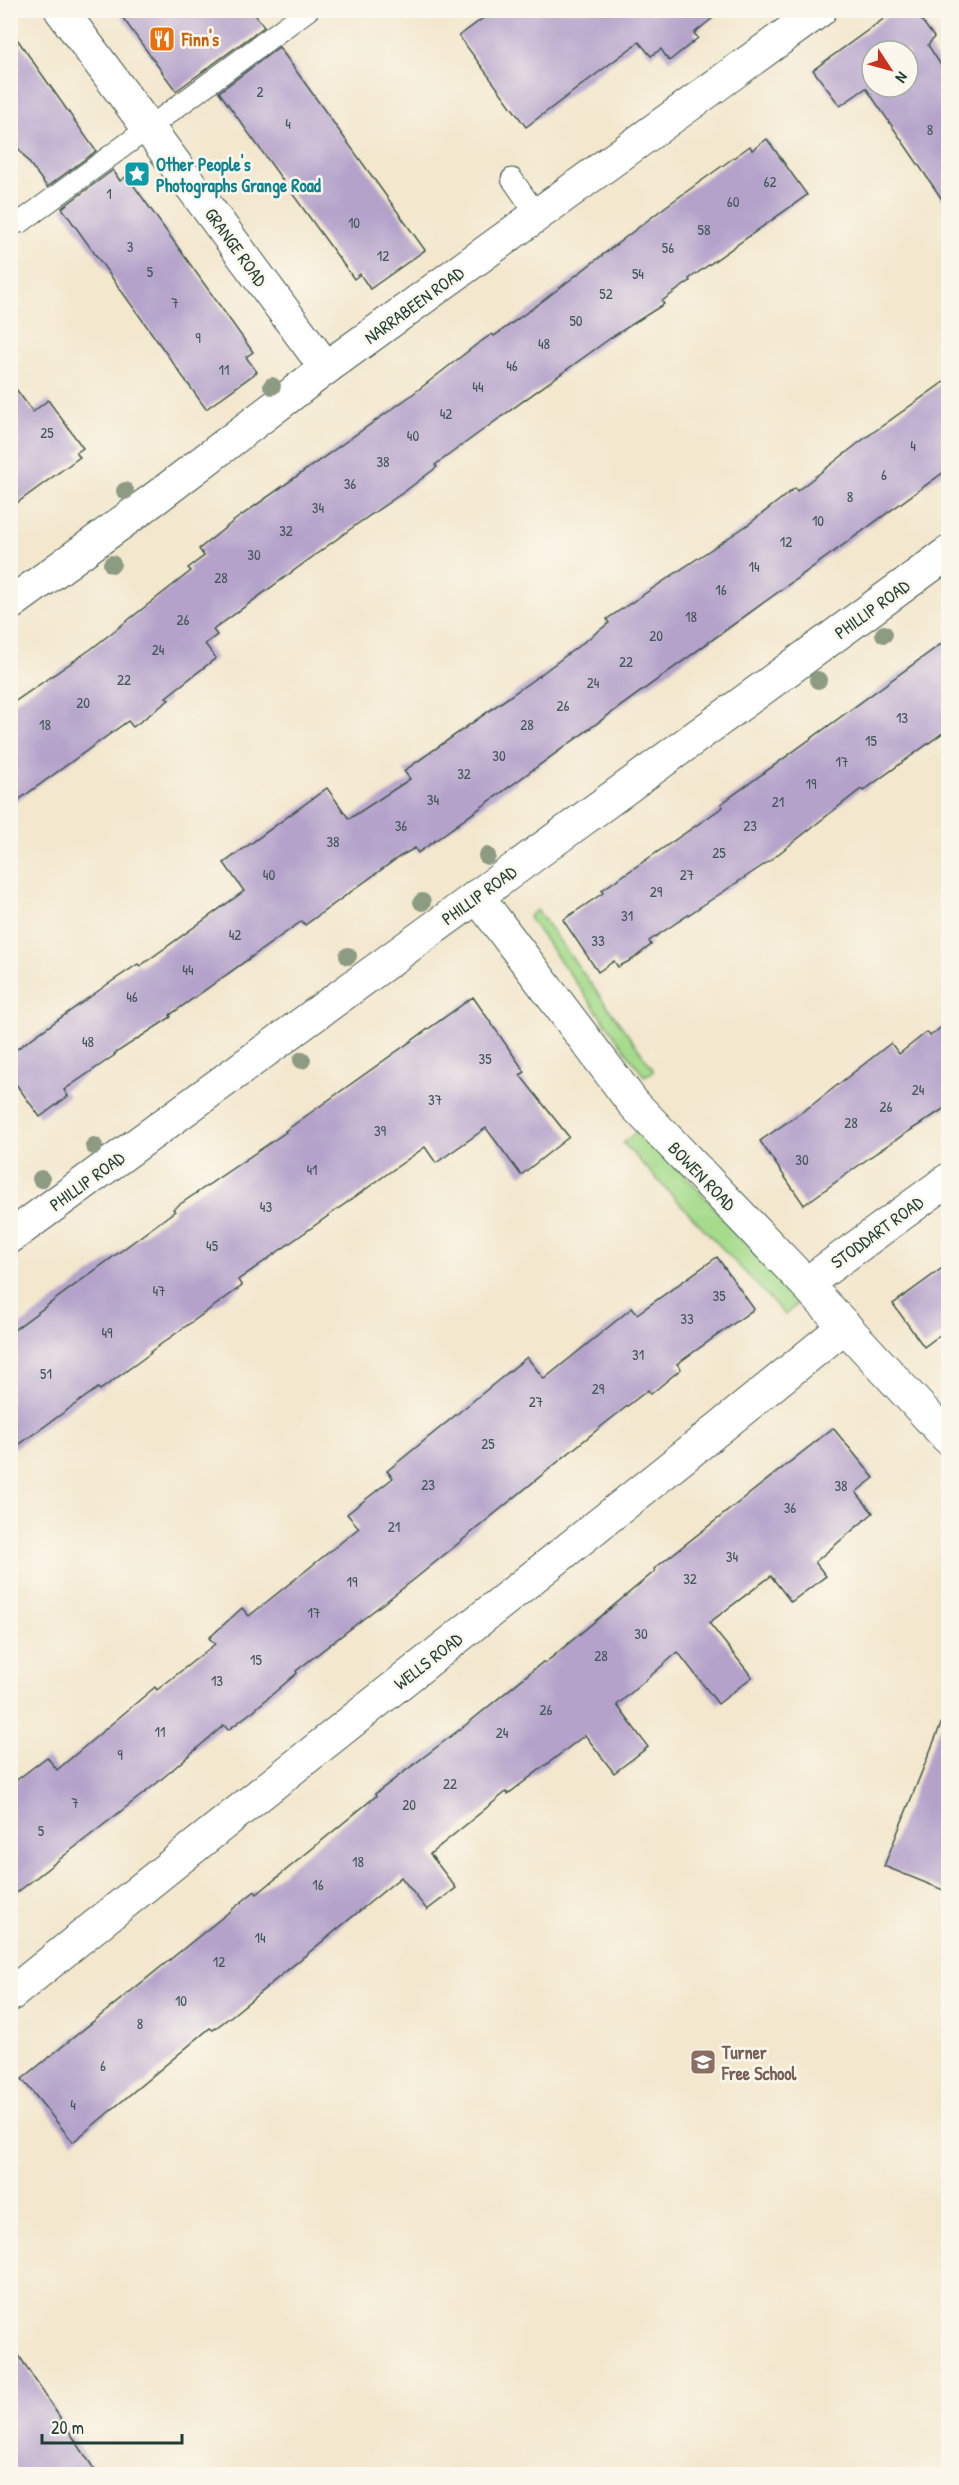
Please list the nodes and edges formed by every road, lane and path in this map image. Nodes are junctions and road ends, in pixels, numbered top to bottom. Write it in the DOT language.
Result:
graph roads {
  1 [pos="61,10"];
  2 [pos="308,10"];
  3 [pos="820,10"];
  4 [pos="148,127"];
  5 [pos="512,179"];
  6 [pos="537,215"];
  7 [pos="21,222"];
  8 [pos="326,368"];
  9 [pos="948,553"];
  10 [pos="10,604"];
  11 [pos="477,896"];
  12 [pos="948,1180"];
  13 [pos="10,1237"];
  14 [pos="806,1284"];
  15 [pos="844,1326"];
  16 [pos="948,1438"];
  17 [pos="10,1995"];
  1 -- 4 [label="street, GRANGE ROAD"];
  2 -- 4 [label="lane"];
  3 -- 6 [label="street, NARRABEEN ROAD"];
  4 -- 7 [label="lane"];
  4 -- 8 [label="street, GRANGE ROAD"];
  5 -- 6 [label="lane"];
  6 -- 8 [label="street, NARRABEEN ROAD"];
  8 -- 10 [label="street, NARRABEEN ROAD"];
  9 -- 11 [label="street, PHILLIP ROAD"];
  11 -- 13 [label="street, PHILLIP ROAD"];
  11 -- 14 [label="street, BOWEN ROAD"];
  12 -- 14 [label="street, STODDART ROAD"];
  14 -- 15 [label="street, BOWEN ROAD"];
  15 -- 16 [label="street, BOWEN ROAD"];
  15 -- 17 [label="street, WELLS ROAD"];
}
